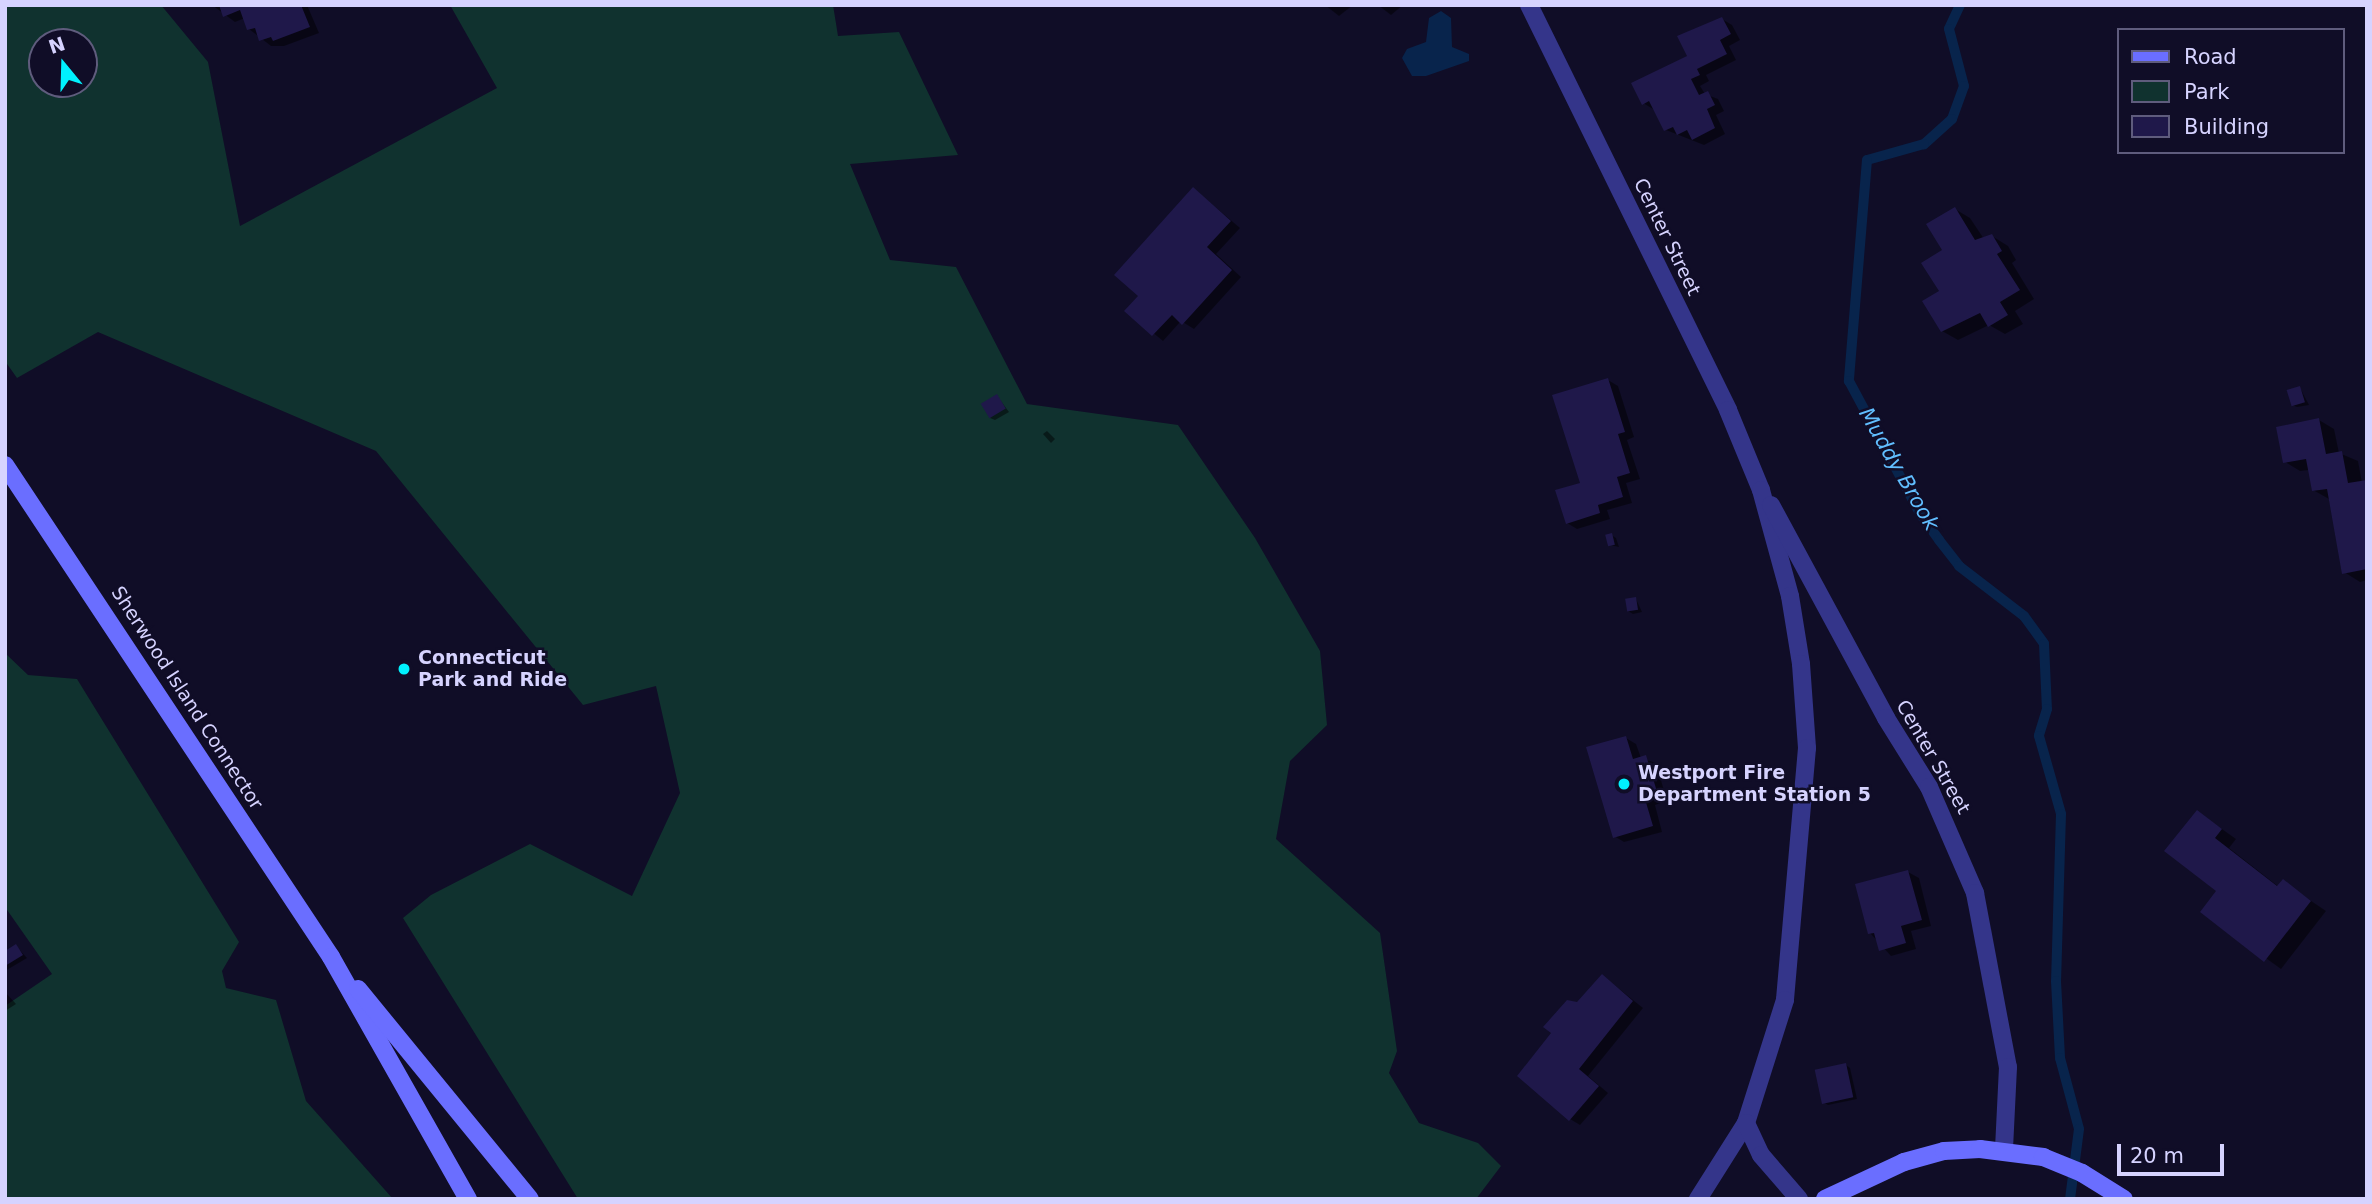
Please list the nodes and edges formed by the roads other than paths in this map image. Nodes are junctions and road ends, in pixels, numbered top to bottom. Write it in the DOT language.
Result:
graph roads {
  1 [pos="1530,5"];
  2 [pos="5,465"];
  3 [pos="1761,490"];
  4 [pos="331,957"];
  5 [pos="1746,1123"];
  6 [pos="2004,1150"];
  7 [pos="2121,1197"];
  8 [pos="468,1199"];
  9 [pos="530,1199"];
  10 [pos="1698,1199"];
  11 [pos="1799,1199"];
  12 [pos="1825,1199"];
  1 -- 3 [label="street, Center Street"];
  2 -- 4 [label="main road, Sherwood Island Connector"];
  3 -- 5 [label="street, Center Street"];
  3 -- 6 [label="street, Center Street"];
  4 -- 8 [label="main road, Sherwood Island Connector"];
  4 -- 9 [label="main road, Sherwood Island Connector"];
  5 -- 10 [label="street, Center Street"];
  5 -- 11 [label="street"];
  6 -- 7 [label="main road"];
  6 -- 12 [label="main road"];
}
